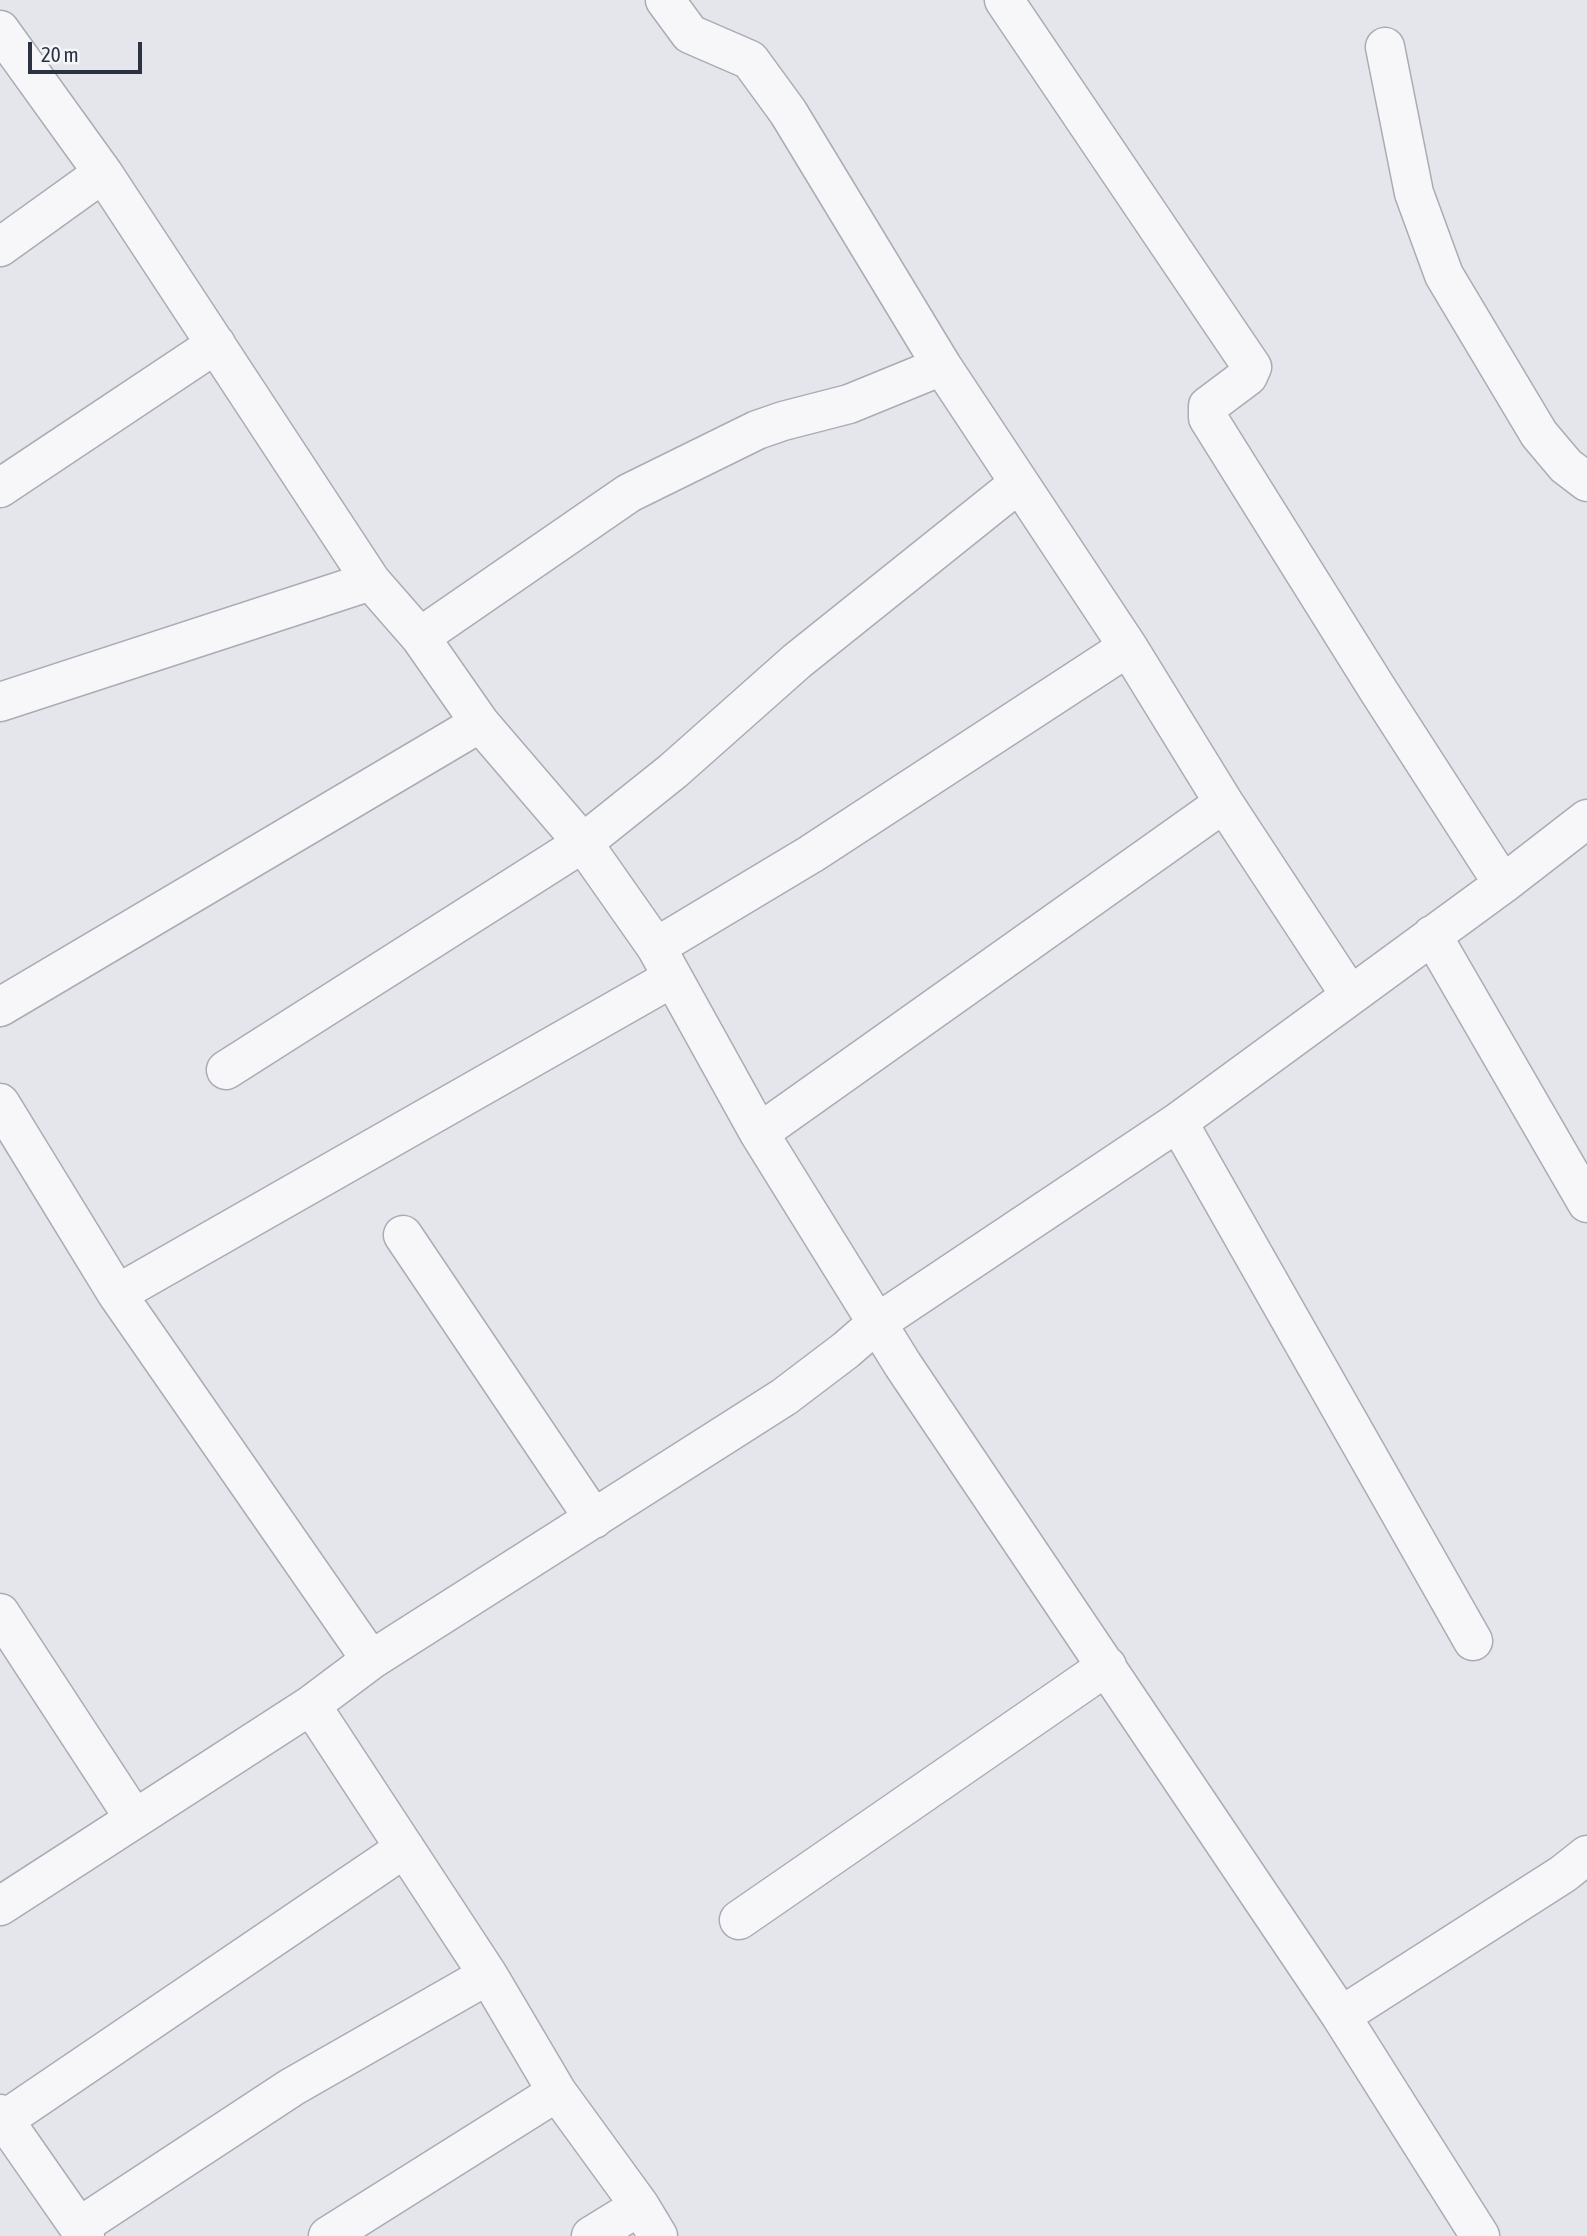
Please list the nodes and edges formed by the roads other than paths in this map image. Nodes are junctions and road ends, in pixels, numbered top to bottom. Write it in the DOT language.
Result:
graph roads {
  1 [pos="665,0"];
  2 [pos="1004,0"];
  3 [pos="0,30"];
  4 [pos="1385,47"];
  5 [pos="103,173"];
  6 [pos="0,247"];
  7 [pos="216,344"];
  8 [pos="942,366"];
  9 [pos="1587,482"];
  10 [pos="1018,484"];
  11 [pos="0,488"];
  12 [pos="371,581"];
  13 [pos="420,637"];
  14 [pos="1128,647"];
  15 [pos="0,702"];
  16 [pos="480,723"];
  17 [pos="1224,803"];
  18 [pos="1587,819"];
  19 [pos="583,843"];
  20 [pos="1503,884"];
  21 [pos="1432,935"];
  22 [pos="664,962"];
  23 [pos="1350,995"];
  24 [pos="0,1007"];
  25 [pos="226,1070"];
  26 [pos="0,1103"];
  27 [pos="1178,1122"];
  28 [pos="760,1133"];
  29 [pos="1587,1203"];
  30 [pos="403,1235"];
  31 [pos="117,1294"];
  32 [pos="877,1323"];
  33 [pos="594,1519"];
  34 [pos="0,1613"];
  35 [pos="1473,1641"];
  36 [pos="371,1660"];
  37 [pos="1107,1666"];
  38 [pos="311,1705"];
  39 [pos="134,1818"];
  40 [pos="405,1848"];
  41 [pos="1587,1855"];
  42 [pos="0,1906"];
  43 [pos="739,1920"];
  44 [pos="488,1975"];
  45 [pos="1341,2016"];
  46 [pos="557,2092"];
  47 [pos="2,2117"];
  48 [pos="649,2221"];
  49 [pos="82,2231"];
  50 [pos="328,2236"];
  51 [pos="591,2236"];
  52 [pos="1480,2236"];
  1 -- 8 [label="street"];
  2 -- 20 [label="street"];
  3 -- 5 [label="street"];
  4 -- 9 [label="street"];
  5 -- 6 [label="street"];
  5 -- 7 [label="street"];
  7 -- 11 [label="street"];
  7 -- 12 [label="street"];
  8 -- 10 [label="street"];
  8 -- 13 [label="street"];
  10 -- 14 [label="street"];
  10 -- 19 [label="street"];
  12 -- 13 [label="street"];
  12 -- 15 [label="street"];
  13 -- 16 [label="street"];
  14 -- 17 [label="street"];
  14 -- 22 [label="street"];
  16 -- 19 [label="street"];
  16 -- 24 [label="street"];
  17 -- 23 [label="street"];
  17 -- 28 [label="street"];
  18 -- 20 [label="street"];
  19 -- 22 [label="street"];
  19 -- 25 [label="street"];
  20 -- 21 [label="street"];
  21 -- 23 [label="street"];
  21 -- 29 [label="street"];
  22 -- 28 [label="street"];
  22 -- 31 [label="street"];
  23 -- 27 [label="street"];
  26 -- 31 [label="street"];
  27 -- 32 [label="street"];
  27 -- 35 [label="street"];
  28 -- 32 [label="street"];
  30 -- 33 [label="street"];
  31 -- 36 [label="street"];
  32 -- 33 [label="street"];
  32 -- 37 [label="street"];
  33 -- 36 [label="street"];
  34 -- 39 [label="street"];
  36 -- 38 [label="street"];
  37 -- 43 [label="street"];
  37 -- 45 [label="street"];
  38 -- 39 [label="street"];
  38 -- 40 [label="street"];
  39 -- 42 [label="street"];
  40 -- 44 [label="street"];
  40 -- 47 [label="street"];
  41 -- 45 [label="street"];
  44 -- 46 [label="street"];
  44 -- 49 [label="street"];
  45 -- 52 [label="street"];
  46 -- 48 [label="street"];
  46 -- 50 [label="street"];
  47 -- 49 [label="street"];
  48 -- 51 [label="street"];
}
